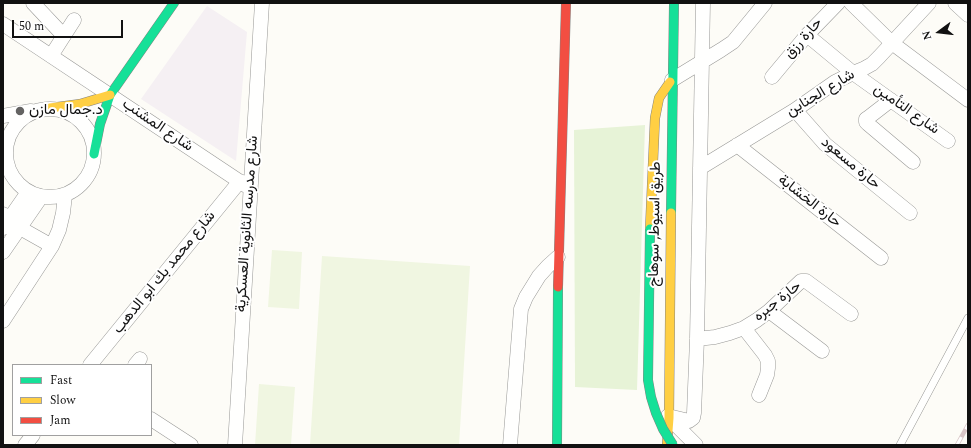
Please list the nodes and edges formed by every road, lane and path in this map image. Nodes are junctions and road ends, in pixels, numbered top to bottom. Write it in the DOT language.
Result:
graph roads {
  1 [pos="33,3"];
  2 [pos="174,3"];
  3 [pos="262,3"];
  4 [pos="566,3"];
  5 [pos="674,3"];
  6 [pos="703,3"];
  7 [pos="765,3"];
  8 [pos="838,3"];
  9 [pos="851,3"];
  10 [pos="955,3"];
  11 [pos="927,4"];
  12 [pos="968,15"];
  13 [pos="74,20"];
  14 [pos="3,24"];
  15 [pos="807,35"];
  16 [pos="64,36"];
  17 [pos="892,43"];
  18 [pos="51,56"];
  19 [pos="702,62"];
  20 [pos="853,73"];
  21 [pos="772,77"];
  22 [pos="672,80"];
  23 [pos="110,95"];
  24 [pos="891,100"];
  25 [pos="968,100"];
  26 [pos="44,109"];
  27 [pos="795,110"];
  28 [pos="3,116"];
  29 [pos="948,141"];
  30 [pos="737,145"];
  31 [pos="94,154"];
  32 [pos="913,162"];
  33 [pos="700,168"];
  34 [pos="245,185"];
  35 [pos="28,192"];
  36 [pos="65,195"];
  37 [pos="41,197"];
  38 [pos="910,213"];
  39 [pos="9,222"];
  40 [pos="52,246"];
  41 [pos="3,252"];
  42 [pos="558,257"];
  43 [pos="881,258"];
  44 [pos="769,311"];
  45 [pos="851,314"];
  46 [pos="968,318"];
  47 [pos="3,321"];
  48 [pos="744,328"];
  49 [pos="697,340"];
  50 [pos="822,351"];
  51 [pos="91,364"];
  52 [pos="759,395"];
  53 [pos="668,417"];
  54 [pos="152,420"];
  55 [pos="32,436"];
  56 [pos="25,445"];
  57 [pos="191,445"];
  58 [pos="235,445"];
  59 [pos="510,445"];
  60 [pos="557,445"];
  61 [pos="666,445"];
  62 [pos="673,445"];
  63 [pos="696,445"];
  64 [pos="900,445"];
  1 -- 16 [label="street"];
  2 -- 23 [label="main road"];
  3 -- 34 [label="street, شارع مدرسه الثانوية العسكرية"];
  4 -- 42 [label="main road"];
  5 -- 22 [label="main road, طريق اسيوط, سوهاج"];
  6 -- 19 [label="street"];
  7 -- 19 [label="street"];
  8 -- 15 [label="street, حارة رزق"];
  9 -- 17 [label="street"];
  10 -- 12 [label="street"];
  11 -- 17 [label="street, شارع الجناين"];
  13 -- 16 [label="street"];
  14 -- 18 [label="street, شارع المشنب"];
  15 -- 20 [label="street, شارع التأمين"];
  15 -- 21 [label="street, حارة رزق"];
  16 -- 18 [label="street"];
  17 -- 20 [label="street, شارع الجناين"];
  17 -- 25 [label="street"];
  18 -- 23 [label="street, شارع المشنب"];
  19 -- 22 [label="street"];
  19 -- 33 [label="street"];
  20 -- 24 [label="street, شارع التأمين"];
  20 -- 27 [label="street, شارع الجناين"];
  22 -- 53 [label="main road, طريق اسيوط, سوهاج"];
  22 -- 62 [label="main road, bridge"];
  23 -- 26 [label="main road"];
  23 -- 31 [label="main road"];
  23 -- 34 [label="street, شارع المشنب"];
  24 -- 29 [label="street, شارع التأمين"];
  24 -- 32 [label="street"];
  26 -- 28 [label="street"];
  26 -- 31 [label="street"];
  26 -- 35 [label="street"];
  27 -- 30 [label="street, شارع الجناين"];
  27 -- 38 [label="street, حارة مسعود"];
  30 -- 33 [label="street, شارع الجناين"];
  30 -- 43 [label="street, حارة الخشابة"];
  31 -- 36 [label="street"];
  33 -- 49 [label="street"];
  34 -- 51 [label="street, شارع محمد بك ابو الدهب"];
  34 -- 58 [label="street, شارع مدرسه الثانوية العسكرية"];
  35 -- 37 [label="street"];
  35 -- 39 [label="street"];
  36 -- 37 [label="street"];
  36 -- 40 [label="street"];
  37 -- 39 [label="street"];
  39 -- 40 [label="street"];
  39 -- 41 [label="street"];
  40 -- 47 [label="street"];
  42 -- 59 [label="street"];
  42 -- 60 [label="main road"];
  44 -- 45 [label="street, حارة جبره"];
  44 -- 48 [label="street, حارة جبره"];
  44 -- 50 [label="street"];
  46 -- 64 [label="lane"];
  48 -- 49 [label="street, حارة جبره"];
  48 -- 52 [label="street"];
  49 -- 53 [label="street"];
  53 -- 61 [label="main road, طريق اسيوط, سوهاج"];
  53 -- 63 [label="street"];
  54 -- 57 [label="street"];
  55 -- 56 [label="street"];
}
